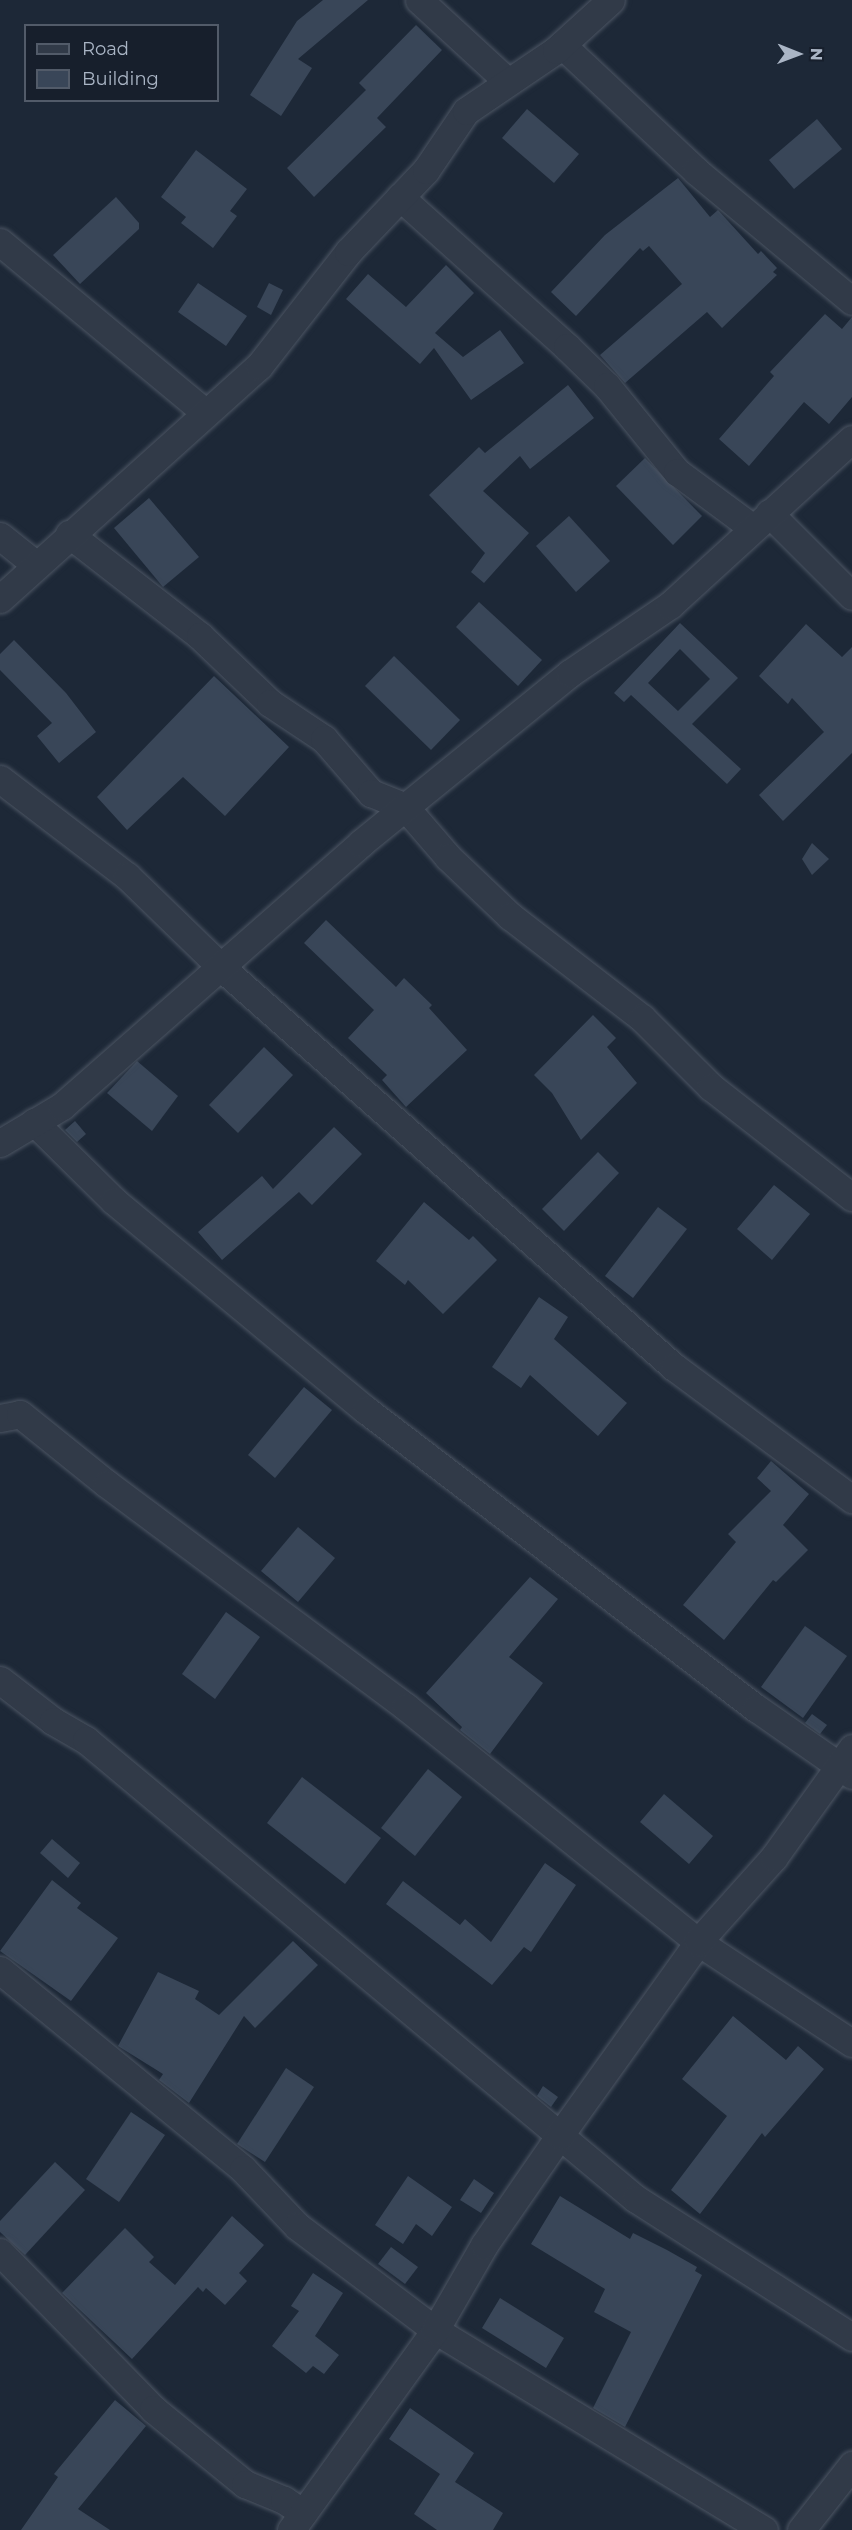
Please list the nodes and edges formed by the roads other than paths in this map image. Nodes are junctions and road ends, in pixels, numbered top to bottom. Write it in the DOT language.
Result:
graph roads {
  1 [pos="420,0"];
  2 [pos="610,0"];
  3 [pos="562,45"];
  4 [pos="507,81"];
  5 [pos="399,197"];
  6 [pos="0,242"];
  7 [pos="852,301"];
  8 [pos="205,411"];
  9 [pos="852,439"];
  10 [pos="761,521"];
  11 [pos="69,534"];
  12 [pos="0,536"];
  13 [pos="35,564"];
  14 [pos="852,596"];
  15 [pos="0,599"];
  16 [pos="0,779"];
  17 [pos="405,807"];
  18 [pos="222,968"];
  19 [pos="34,1122"];
  20 [pos="0,1143"];
  21 [pos="852,1197"];
  22 [pos="0,1418"];
  23 [pos="852,1499"];
  24 [pos="0,1680"];
  25 [pos="847,1762"];
  26 [pos="698,1942"];
  27 [pos="0,1970"];
  28 [pos="852,2043"];
  29 [pos="560,2134"];
  30 [pos="0,2252"];
  31 [pos="435,2330"];
  32 [pos="852,2337"];
  33 [pos="852,2465"];
  34 [pos="297,2522"];
  35 [pos="764,2530"];
  36 [pos="801,2530"];
  1 -- 4 [label="street"];
  2 -- 3 [label="street"];
  3 -- 4 [label="street"];
  3 -- 7 [label="street"];
  4 -- 5 [label="street"];
  5 -- 8 [label="street"];
  5 -- 10 [label="street"];
  6 -- 8 [label="street"];
  8 -- 11 [label="street"];
  9 -- 10 [label="street"];
  10 -- 14 [label="street"];
  10 -- 17 [label="street"];
  11 -- 13 [label="street"];
  11 -- 17 [label="street"];
  12 -- 13 [label="street"];
  13 -- 15 [label="street"];
  16 -- 18 [label="street"];
  17 -- 18 [label="street"];
  17 -- 21 [label="street"];
  18 -- 19 [label="street"];
  18 -- 23 [label="street"];
  19 -- 20 [label="street"];
  19 -- 25 [label="street"];
  22 -- 26 [label="street"];
  24 -- 29 [label="street"];
  25 -- 26 [label="street"];
  26 -- 28 [label="street"];
  26 -- 29 [label="street"];
  27 -- 31 [label="street"];
  29 -- 31 [label="street"];
  29 -- 32 [label="street"];
  30 -- 34 [label="street"];
  31 -- 34 [label="street"];
  31 -- 35 [label="street"];
  33 -- 36 [label="street"];
}
